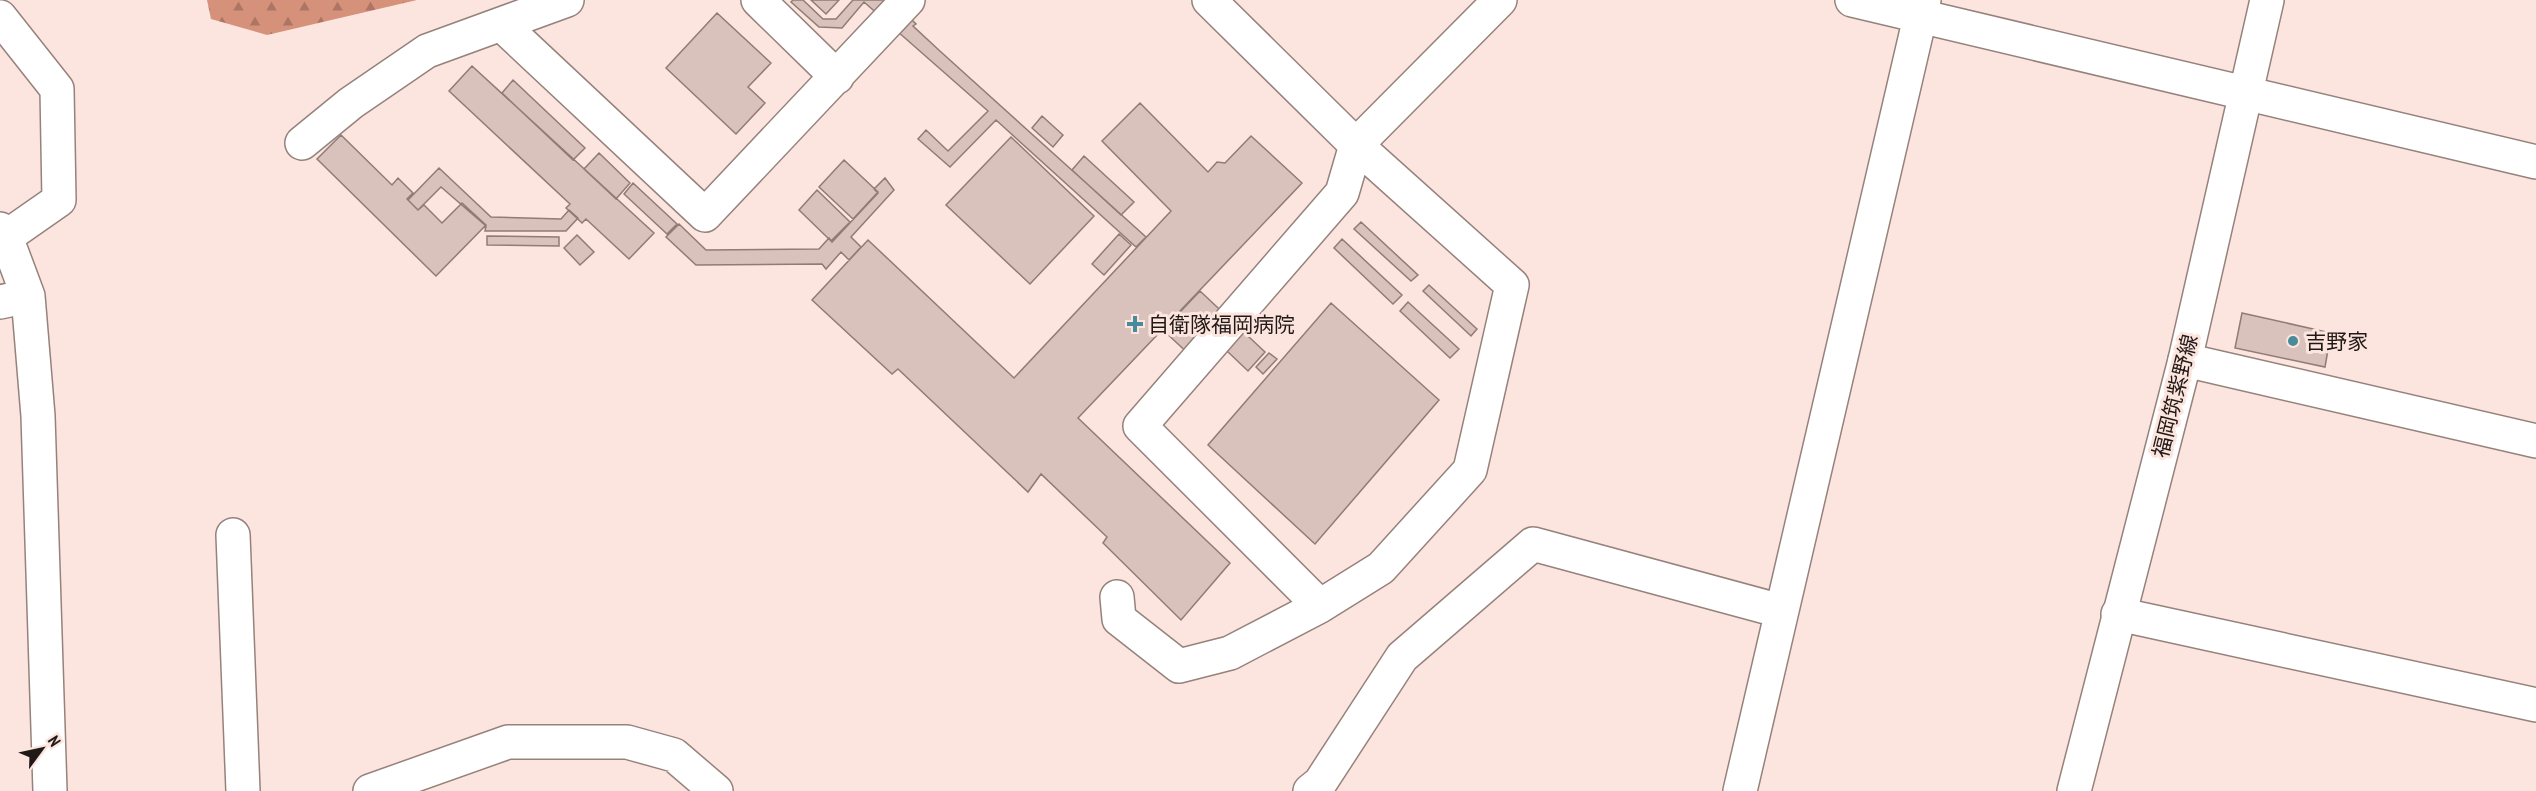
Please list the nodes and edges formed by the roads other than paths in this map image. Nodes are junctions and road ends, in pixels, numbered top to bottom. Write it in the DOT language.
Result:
graph roads {
  1 [pos="6,0"];
  2 [pos="567,0"];
  3 [pos="758,0"];
  4 [pos="908,0"];
  5 [pos="1209,0"];
  6 [pos="1500,0"];
  7 [pos="1852,0"];
  8 [pos="2267,0"];
  9 [pos="0,5"];
  10 [pos="1922,7"];
  11 [pos="0,17"];
  12 [pos="501,24"];
  13 [pos="837,77"];
  14 [pos="2246,94"];
  15 [pos="302,143"];
  16 [pos="1356,145"];
  17 [pos="2536,162"];
  18 [pos="3,233"];
  19 [pos="14,299"];
  20 [pos="2185,360"];
  21 [pos="2536,441"];
  22 [pos="232,535"];
  23 [pos="1117,597"];
  24 [pos="1320,606"];
  25 [pos="1781,611"];
  26 [pos="2118,614"];
  27 [pos="2536,705"];
  28 [pos="674,754"];
  29 [pos="50,791"];
  30 [pos="243,791"];
  31 [pos="370,791"];
  32 [pos="682,791"];
  33 [pos="716,791"];
  34 [pos="1310,791"];
  35 [pos="1740,791"];
  36 [pos="2074,791"];
  1 -- 9 [label="street"];
  2 -- 12 [label="street"];
  3 -- 13 [label="street"];
  4 -- 13 [label="street"];
  5 -- 16 [label="street"];
  6 -- 16 [label="street"];
  7 -- 10 [label="street"];
  8 -- 14 [label="street, 福岡筑紫野線"];
  10 -- 14 [label="street"];
  10 -- 25 [label="street"];
  11 -- 18 [label="street"];
  12 -- 13 [label="street"];
  12 -- 15 [label="street"];
  14 -- 17 [label="street"];
  14 -- 20 [label="street, 福岡筑紫野線"];
  16 -- 24 [label="street"];
  16 -- 24 [label="street"];
  18 -- 19 [label="street"];
  19 -- 29 [label="street"];
  20 -- 21 [label="street"];
  20 -- 26 [label="street, 福岡筑紫野線"];
  22 -- 30 [label="street"];
  23 -- 24 [label="street"];
  25 -- 34 [label="street"];
  25 -- 35 [label="street"];
  26 -- 27 [label="street"];
  26 -- 36 [label="street, 福岡筑紫野線"];
  28 -- 31 [label="street"];
  28 -- 32 [label="street"];
  28 -- 33 [label="street"];
}
